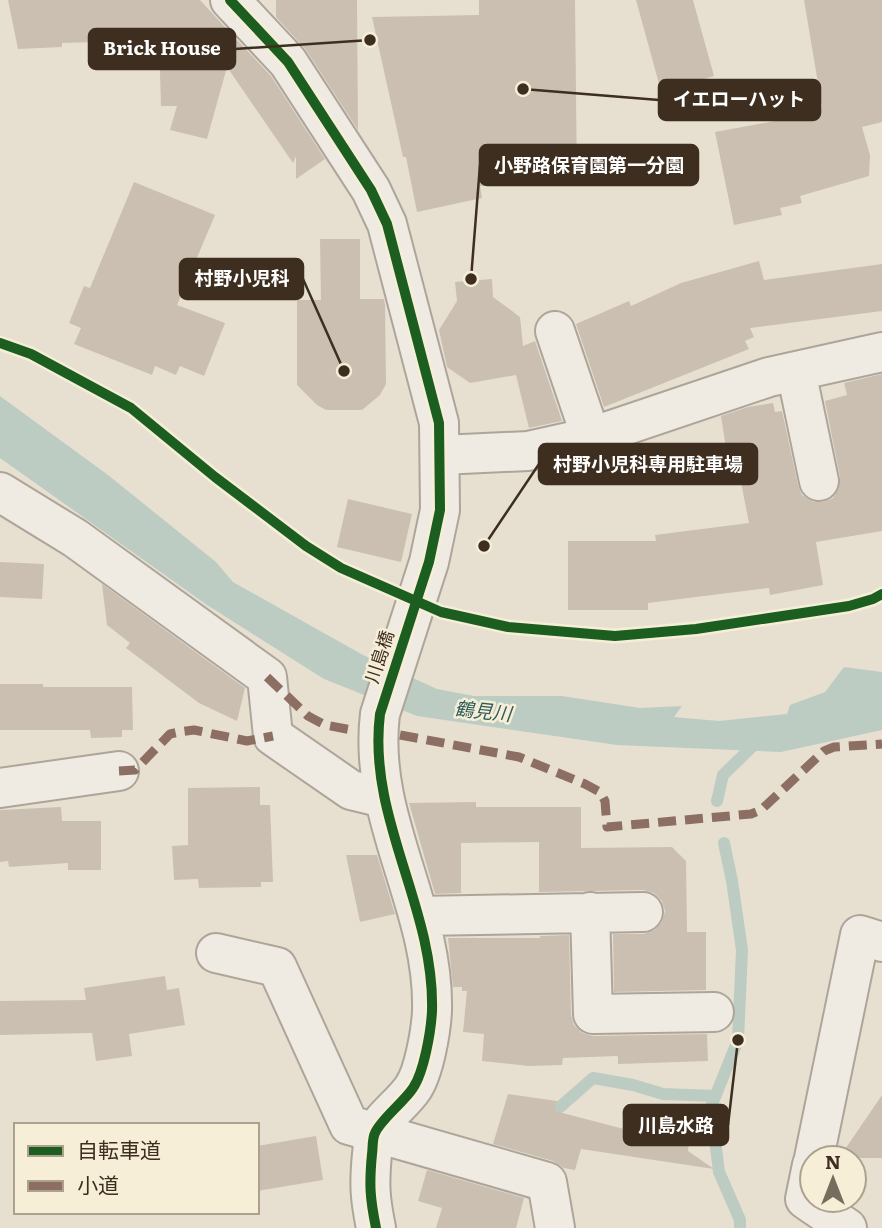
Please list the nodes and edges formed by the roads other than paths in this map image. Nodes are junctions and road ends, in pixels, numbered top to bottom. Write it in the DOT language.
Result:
graph roads {
  1 [pos="230,0"];
  2 [pos="555,331"];
  3 [pos="882,352"];
  4 [pos="796,371"];
  5 [pos="592,437"];
  6 [pos="441,455"];
  7 [pos="819,481"];
  8 [pos="0,492"];
  9 [pos="119,771"];
  10 [pos="0,788"];
  11 [pos="384,798"];
  12 [pos="590,912"];
  13 [pos="643,912"];
  14 [pos="419,916"];
  15 [pos="882,942"];
  16 [pos="216,953"];
  17 [pos="714,1012"];
  18 [pos="375,1133"];
  19 [pos="817,1144"];
  20 [pos="827,1214"];
  21 [pos="376,1228"];
  22 [pos="555,1228"];
  23 [pos="847,1228"];
  1 -- 6 [label="street, 川島橋"];
  2 -- 5 [label="street"];
  3 -- 4 [label="street"];
  4 -- 5 [label="street"];
  4 -- 7 [label="street"];
  5 -- 6 [label="street"];
  6 -- 11 [label="street, 川島橋"];
  8 -- 11 [label="street"];
  9 -- 10 [label="street"];
  11 -- 14 [label="street, 川島橋"];
  12 -- 13 [label="street"];
  12 -- 14 [label="street"];
  12 -- 17 [label="street"];
  14 -- 18 [label="street, 川島橋"];
  15 -- 19 [label="street"];
  16 -- 18 [label="street"];
  18 -- 21 [label="street"];
  18 -- 22 [label="street"];
  20 -- 23 [label="street"];
}
